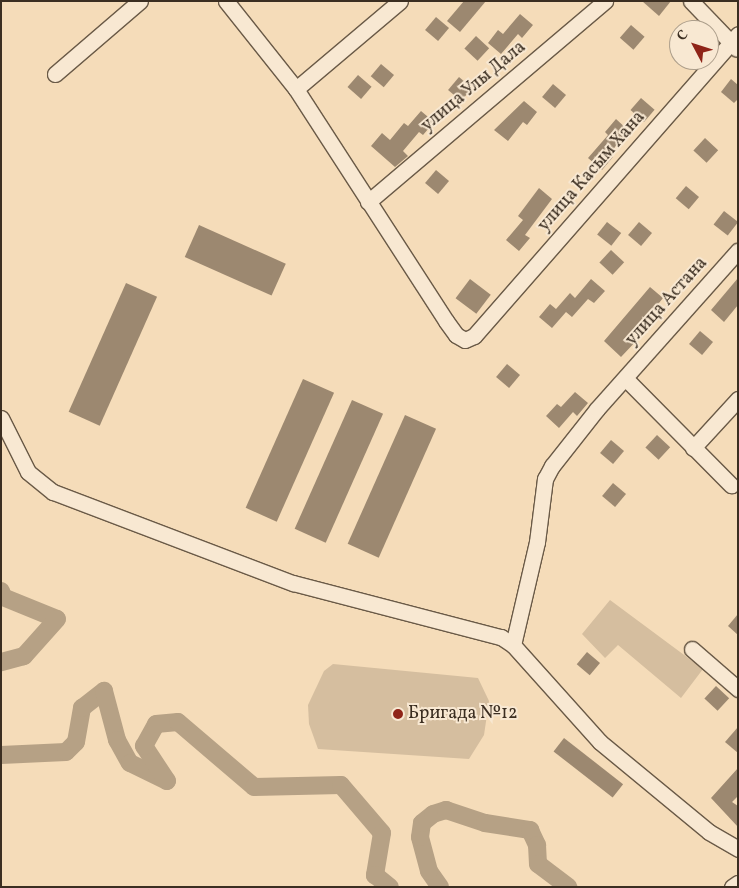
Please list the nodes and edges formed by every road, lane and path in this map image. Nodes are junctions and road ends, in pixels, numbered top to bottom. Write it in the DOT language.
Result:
graph roads {
  1 [pos="140,1"];
  2 [pos="400,1"];
  3 [pos="605,1"];
  4 [pos="691,1"];
  5 [pos="229,2"];
  6 [pos="735,42"];
  7 [pos="54,74"];
  8 [pos="296,89"];
  9 [pos="368,202"];
  10 [pos="738,251"];
  11 [pos="625,378"];
  12 [pos="738,399"];
  13 [pos="1,418"];
  14 [pos="693,448"];
  15 [pos="736,484"];
  16 [pos="513,645"];
  17 [pos="692,650"];
  18 [pos="738,689"];
  19 [pos="738,849"];
  20 [pos="738,883"];
  21 [pos="732,887"];
  1 -- 7 [label="street"];
  2 -- 8 [label="street"];
  3 -- 9 [label="street, улица Улы Дала"];
  4 -- 6 [label="street"];
  5 -- 8 [label="street"];
  6 -- 9 [label="street, улица Касым Хана"];
  8 -- 9 [label="street"];
  10 -- 11 [label="street, улица Астана"];
  11 -- 14 [label="street"];
  11 -- 16 [label="street, улица Астана"];
  12 -- 14 [label="street"];
  13 -- 16 [label="street"];
  14 -- 15 [label="street"];
  16 -- 19 [label="street"];
  17 -- 18 [label="street"];
  20 -- 21 [label="street"];
}
